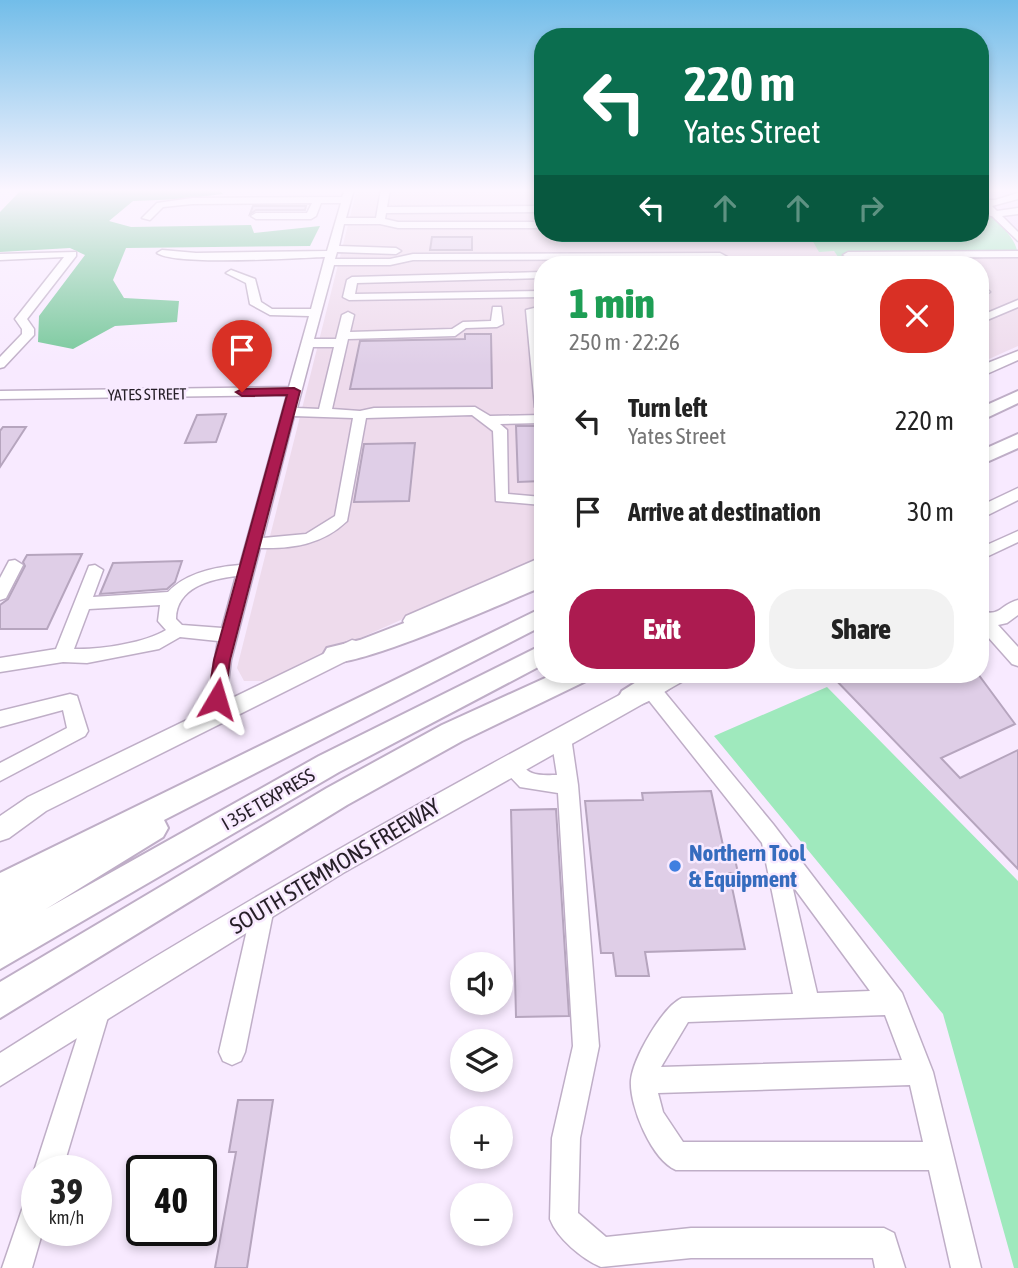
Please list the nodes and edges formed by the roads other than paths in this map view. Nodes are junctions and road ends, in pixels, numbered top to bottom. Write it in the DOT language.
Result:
graph roads {
  1 [pos="333,248"];
  2 [pos="487,251"];
  3 [pos="162,253"];
  4 [pos="1018,254"];
  5 [pos="331,255"];
  6 [pos="848,255"];
  7 [pos="0,257"];
  8 [pos="534,257"];
  9 [pos="989,264"];
  10 [pos="1018,265"];
  11 [pos="534,267"];
  12 [pos="231,273"];
  13 [pos="534,275"];
  14 [pos="352,280"];
  15 [pos="534,294"];
  16 [pos="1018,303"];
  17 [pos="497,309"];
  18 [pos="534,310"];
  19 [pos="315,313"];
  20 [pos="348,315"];
  21 [pos="989,316"];
  22 [pos="534,329"];
  23 [pos="344,339"];
  24 [pos="307,343"];
  25 [pos="1018,355"];
  26 [pos="0,364"];
  27 [pos="989,368"];
  28 [pos="1018,385"];
  29 [pos="294,391"];
  30 [pos="0,395"];
  31 [pos="989,396"];
  32 [pos="1018,396"];
  33 [pos="989,410"];
  34 [pos="288,412"];
  35 [pos="324,412"];
  36 [pos="360,415"];
  37 [pos="534,419"];
  38 [pos="486,420"];
  39 [pos="1018,424"];
  40 [pos="989,438"];
  41 [pos="1018,440"];
  42 [pos="989,454"];
  43 [pos="1016,497"];
  44 [pos="534,500"];
  45 [pos="989,509"];
  46 [pos="1018,536"];
  47 [pos="253,543"];
  48 [pos="989,550"];
  49 [pos="15,565"];
  50 [pos="534,567"];
  51 [pos="95,570"];
  52 [pos="246,570"];
  53 [pos="534,581"];
  54 [pos="0,594"];
  55 [pos="173,598"];
  56 [pos="83,603"];
  57 [pos="1018,606"];
  58 [pos="989,619"];
  59 [pos="534,621"];
  60 [pos="989,627"];
  61 [pos="177,632"];
  62 [pos="229,635"];
  63 [pos="63,655"];
  64 [pos="336,655"];
  65 [pos="534,658"];
  66 [pos="1018,659"];
  67 [pos="0,664"];
  68 [pos="558,683"];
  69 [pos="650,687"];
  70 [pos="0,719"];
  71 [pos="337,719"];
  72 [pos="204,721"];
  73 [pos="561,737"];
  74 [pos="509,765"];
  75 [pos="0,773"];
  76 [pos="568,785"];
  77 [pos="0,830"];
  78 [pos="770,836"];
  79 [pos="0,888"];
  80 [pos="262,908"];
  81 [pos="0,920"];
  82 [pos="0,953"];
  83 [pos="0,1002"];
  84 [pos="893,1002"];
  85 [pos="808,1005"];
  86 [pos="99,1007"];
  87 [pos="232,1052"];
  88 [pos="0,1071"];
  89 [pos="920,1072"];
  90 [pos="643,1080"];
  91 [pos="52,1155"];
  92 [pos="940,1156"];
  93 [pos="24,1246"];
  94 [pos="17,1268"];
  95 [pos="890,1268"];
  96 [pos="966,1268"];
  1 -- 5 [label="street"];
  2 -- 5 [label="street"];
  3 -- 5 [label="street"];
  4 -- 6 [label="street"];
  5 -- 8 [label="street"];
  5 -- 19 [label="street"];
  7 -- 26 [label="street"];
  9 -- 10 [label="street"];
  11 -- 14 [label="street"];
  12 -- 19 [label="street"];
  13 -- 14 [label="street"];
  14 -- 15 [label="street"];
  16 -- 21 [label="street"];
  17 -- 23 [label="street"];
  18 -- 22 [label="street"];
  19 -- 24 [label="street"];
  20 -- 23 [label="street"];
  23 -- 24 [label="street"];
  23 -- 35 [label="street"];
  24 -- 29 [label="street"];
  25 -- 27 [label="main road"];
  28 -- 31 [label="highway"];
  29 -- 30 [label="street, YATES STREET"];
  29 -- 34 [label="street"];
  32 -- 33 [label="highway"];
  34 -- 35 [label="street"];
  34 -- 47 [label="street"];
  35 -- 36 [label="street"];
  36 -- 38 [label="street"];
  36 -- 47 [label="street"];
  37 -- 38 [label="street"];
  38 -- 44 [label="street"];
  39 -- 40 [label="highway"];
  41 -- 42 [label="highway"];
  43 -- 45 [label="main road"];
  46 -- 48 [label="street"];
  47 -- 52 [label="street"];
  49 -- 54 [label="street"];
  50 -- 64 [label="main road"];
  51 -- 56 [label="street"];
  52 -- 55 [label="street"];
  52 -- 62 [label="street"];
  53 -- 64 [label="highway"];
  55 -- 56 [label="street"];
  55 -- 61 [label="street"];
  56 -- 63 [label="street"];
  57 -- 58 [label="street"];
  59 -- 71 [label="highway"];
  60 -- 66 [label="street"];
  61 -- 62 [label="street"];
  61 -- 63 [label="street"];
  62 -- 72 [label="street"];
  63 -- 67 [label="street"];
  64 -- 72 [label="main road"];
  65 -- 82 [label="highway, I 35E TEXPRESS"];
  68 -- 83 [label="highway"];
  69 -- 73 [label="main road, SOUTH STEMMONS FREEWAY"];
  69 -- 78 [label="street"];
  70 -- 75 [label="street"];
  71 -- 79 [label="highway"];
  71 -- 81 [label="highway"];
  72 -- 77 [label="main road"];
  73 -- 74 [label="main road, SOUTH STEMMONS FREEWAY"];
  73 -- 76 [label="street"];
  74 -- 76 [label="street"];
  74 -- 80 [label="main road, SOUTH STEMMONS FREEWAY"];
  76 -- 95 [label="street"];
  78 -- 84 [label="street"];
  78 -- 85 [label="street"];
  80 -- 86 [label="main road, SOUTH STEMMONS FREEWAY"];
  80 -- 87 [label="street"];
  84 -- 85 [label="street"];
  84 -- 89 [label="street"];
  85 -- 90 [label="street"];
  86 -- 88 [label="main road, SOUTH STEMMONS FREEWAY"];
  86 -- 91 [label="street"];
  89 -- 90 [label="street"];
  89 -- 92 [label="street"];
  90 -- 92 [label="street"];
  92 -- 96 [label="street"];
  93 -- 94 [label="street"];
}
